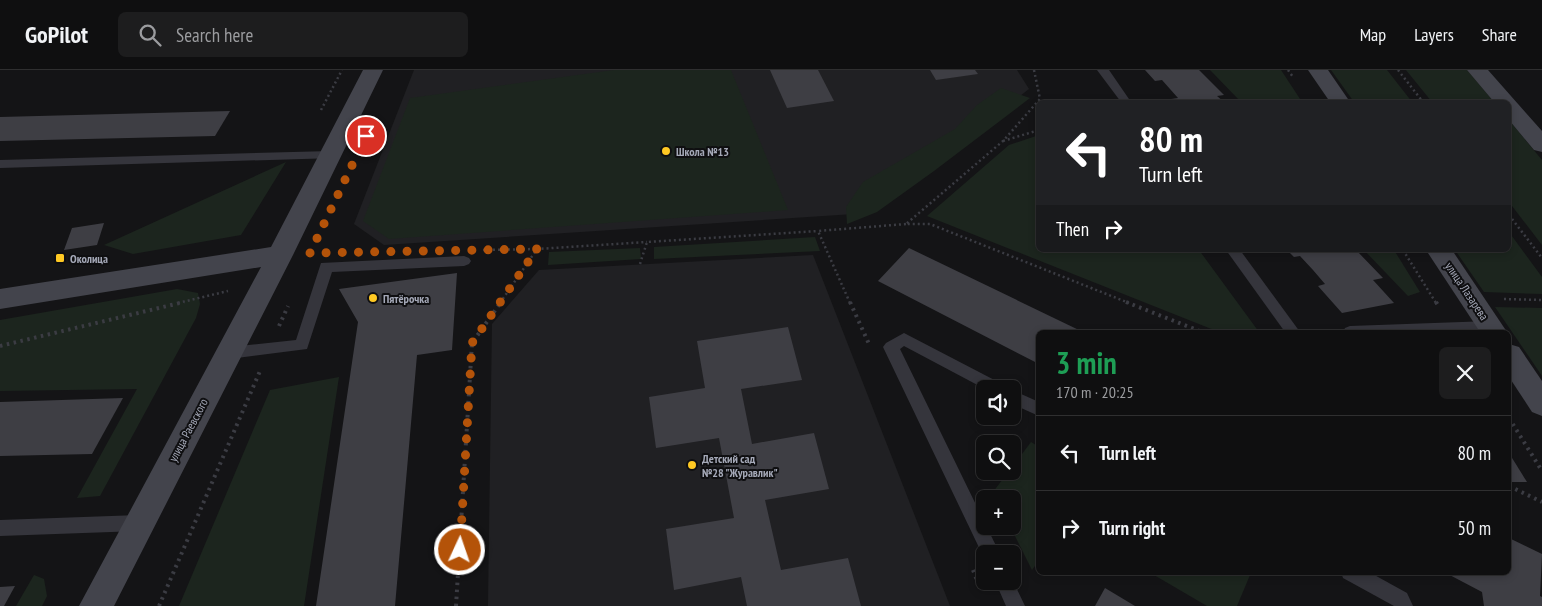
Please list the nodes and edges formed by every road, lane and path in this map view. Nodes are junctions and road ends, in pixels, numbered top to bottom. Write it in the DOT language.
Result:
graph roads {
  1 [pos="374,70"];
  2 [pos="1034,70"];
  3 [pos="1103,70"];
  4 [pos="1318,70"];
  5 [pos="1398,70"];
  6 [pos="1477,70"];
  7 [pos="1039,100"];
  8 [pos="1125,100"];
  9 [pos="1339,100"];
  10 [pos="1421,100"];
  11 [pos="1503,100"];
  12 [pos="1036,104"];
  13 [pos="1511,109"];
  14 [pos="1036,131"];
  15 [pos="1003,141"];
  16 [pos="1542,145"];
  17 [pos="331,155"];
  18 [pos="0,164"];
  19 [pos="1511,218"];
  20 [pos="818,231"];
  21 [pos="647,242"];
  22 [pos="537,249"];
  23 [pos="478,250"];
  24 [pos="1234,252"];
  25 [pos="1404,252"];
  26 [pos="1440,252"];
  27 [pos="280,255"];
  28 [pos="1542,258"];
  29 [pos="464,261"];
  30 [pos="640,264"];
  31 [pos="228,291"];
  32 [pos="1433,298"];
  33 [pos="0,299"];
  34 [pos="288,305"];
  35 [pos="1197,330"];
  36 [pos="1292,330"];
  37 [pos="1492,330"];
  38 [pos="0,346"];
  39 [pos="270,348"];
  40 [pos="229,353"];
  41 [pos="1511,357"];
  42 [pos="981,380"];
  43 [pos="1021,401"];
  44 [pos="1542,404"];
  45 [pos="1036,408"];
  46 [pos="1511,421"];
  47 [pos="1542,471"];
  48 [pos="1511,487"];
  49 [pos="1542,502"];
  50 [pos="139,524"];
  51 [pos="0,528"];
  52 [pos="987,545"];
  53 [pos="1356,575"];
  54 [pos="1008,590"];
  55 [pos="96,606"];
  56 [pos="159,606"];
  57 [pos="456,606"];
  58 [pos="1016,606"];
  59 [pos="1404,606"];
  1 -- 17 [label="main road, улица Раевского"];
  2 -- 7 [label="path"];
  3 -- 8 [label="lane"];
  4 -- 9 [label="main road"];
  5 -- 10 [label="path"];
  6 -- 11 [label="main road"];
  12 -- 15 [label="path"];
  13 -- 16 [label="main road"];
  14 -- 15 [label="path"];
  15 -- 35 [label="path"];
  17 -- 18 [label="lane"];
  17 -- 27 [label="main road, улица Раевского"];
  19 -- 28 [label="path"];
  20 -- 21 [label="path"];
  21 -- 22 [label="path"];
  21 -- 30 [label="path"];
  22 -- 23 [label="path"];
  22 -- 57 [label="path"];
  24 -- 36 [label="lane"];
  25 -- 32 [label="path"];
  26 -- 37 [label="main road, улица Лазарева"];
  27 -- 33 [label="main road"];
  27 -- 40 [label="main road, улица Раевского"];
  29 -- 39 [label="lane"];
  31 -- 38 [label="path"];
  34 -- 39 [label="path"];
  39 -- 40 [label="lane"];
  39 -- 56 [label="path"];
  40 -- 50 [label="main road, улица Раевского"];
  41 -- 44 [label="main road"];
  42 -- 52 [label="lane"];
  43 -- 45 [label="lane"];
  46 -- 47 [label="path"];
  48 -- 49 [label="path"];
  50 -- 51 [label="lane"];
  50 -- 55 [label="main road, улица Раевского"];
  53 -- 59 [label="lane"];
  54 -- 58 [label="lane"];
}
